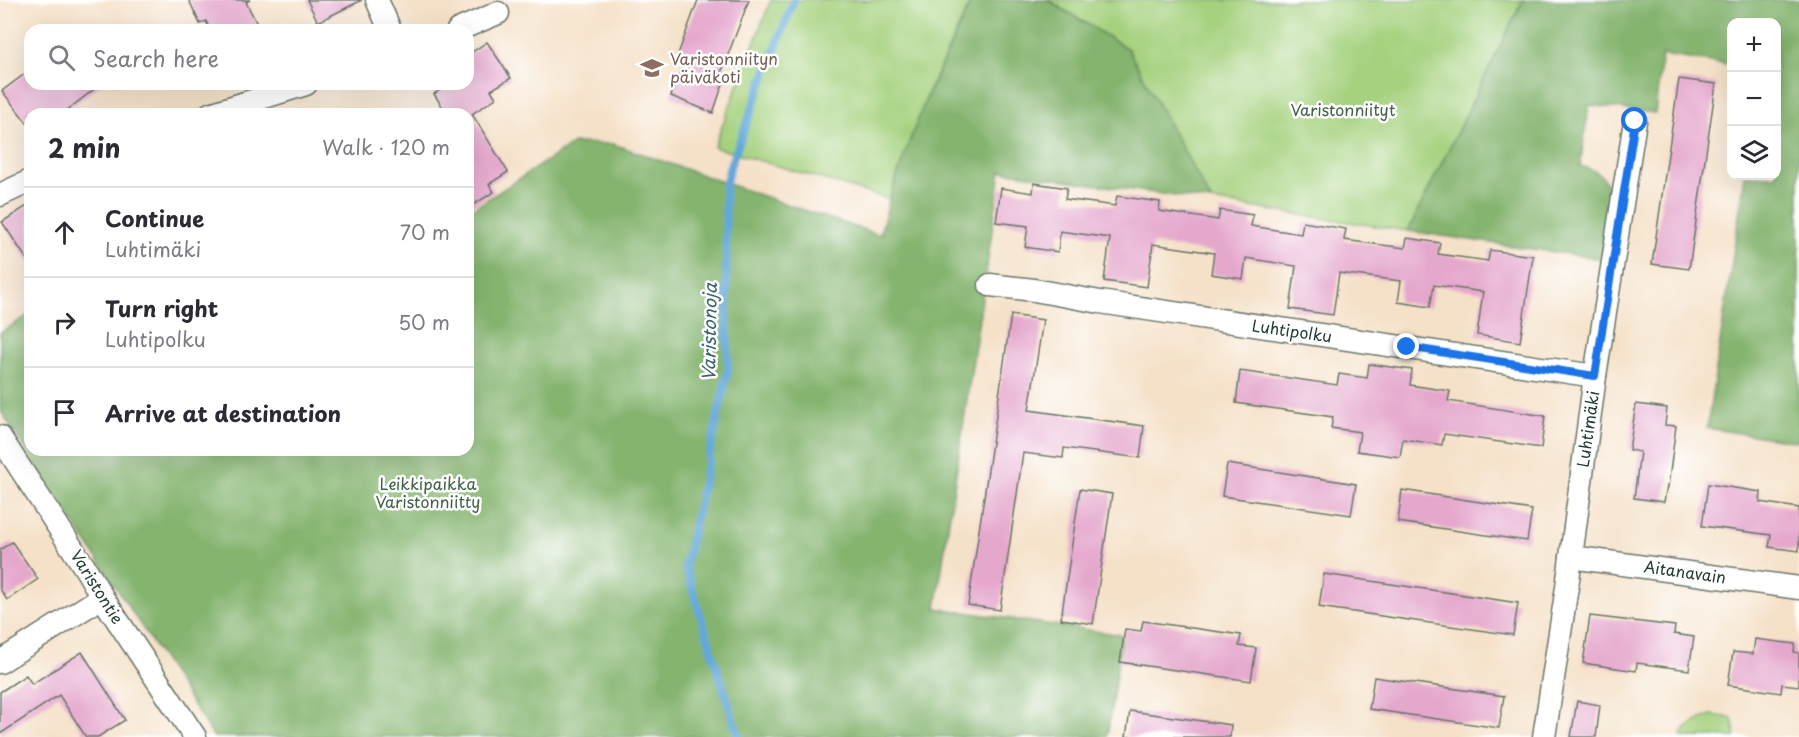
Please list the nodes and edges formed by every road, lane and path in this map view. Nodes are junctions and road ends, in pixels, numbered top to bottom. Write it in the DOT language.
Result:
graph roads {
  1 [pos="377,0"];
  2 [pos="498,13"];
  3 [pos="387,24"];
  4 [pos="472,24"];
  5 [pos="287,90"];
  6 [pos="229,108"];
  7 [pos="1635,121"];
  8 [pos="24,184"];
  9 [pos="0,195"];
  10 [pos="990,285"];
  11 [pos="1595,376"];
  12 [pos="0,436"];
  13 [pos="1571,557"];
  14 [pos="1799,588"];
  15 [pos="102,597"];
  16 [pos="0,662"];
  17 [pos="195,737"];
  18 [pos="1544,737"];
  1 -- 3 [label="street"];
  2 -- 4 [label="street"];
  5 -- 6 [label="street"];
  7 -- 11 [label="street, Luhtimäki"];
  8 -- 9 [label="street"];
  10 -- 11 [label="street, Luhtipolku"];
  11 -- 13 [label="street, Luhtimäki"];
  12 -- 15 [label="street, Varistontie"];
  13 -- 14 [label="street, Aitanavain"];
  13 -- 18 [label="street, Luhtimäki"];
  15 -- 16 [label="street"];
  15 -- 17 [label="street, Varistontie"];
}
